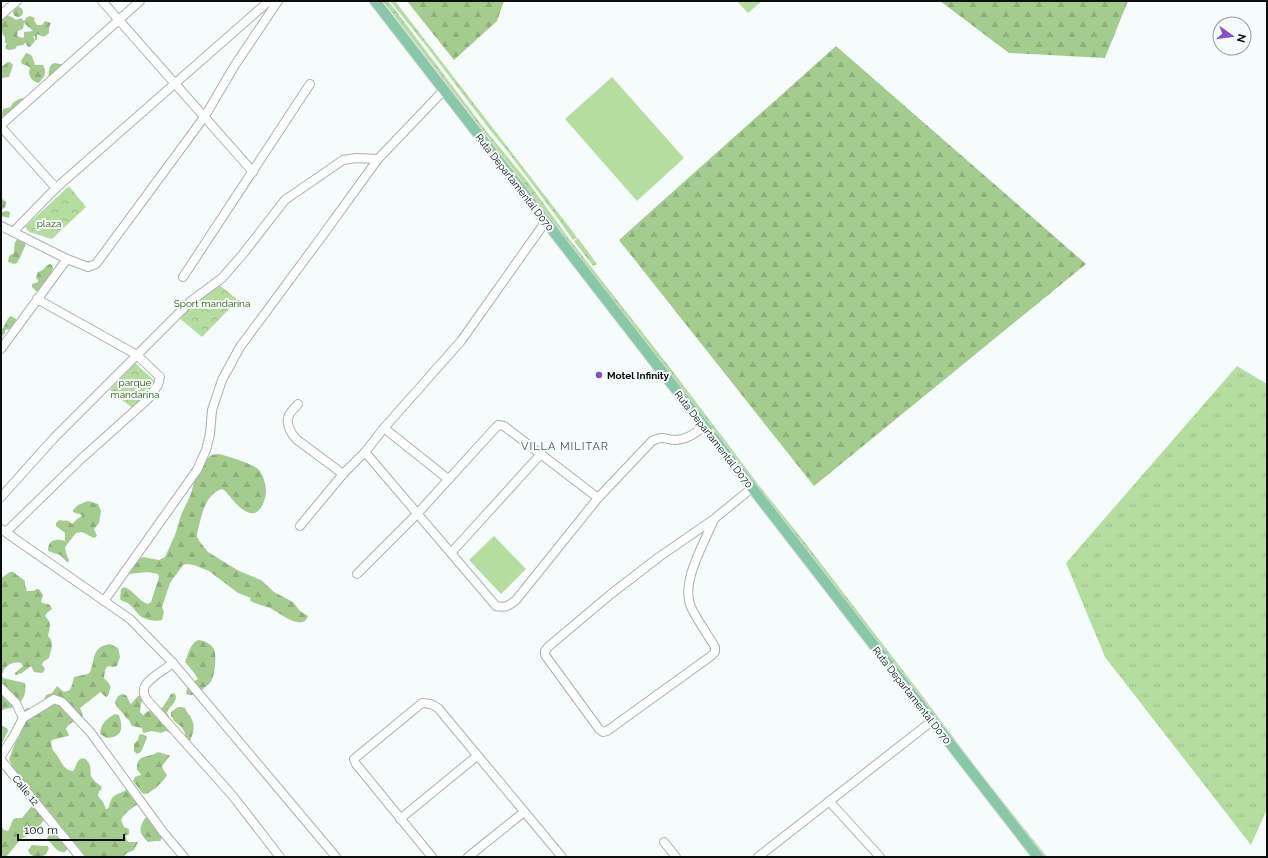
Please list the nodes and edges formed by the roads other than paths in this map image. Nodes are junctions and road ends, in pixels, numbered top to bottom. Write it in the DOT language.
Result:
graph roads {
  1 [pos="17,1"];
  2 [pos="102,1"];
  3 [pos="140,1"];
  4 [pos="269,1"];
  5 [pos="278,1"];
  6 [pos="375,1"];
  7 [pos="1,15"];
  8 [pos="118,20"];
  9 [pos="175,83"];
  10 [pos="310,84"];
  11 [pos="444,90"];
  12 [pos="205,116"];
  13 [pos="1,126"];
  14 [pos="378,159"];
  15 [pos="253,172"];
  16 [pos="56,188"];
  17 [pos="546,221"];
  18 [pos="1,226"];
  19 [pos="13,232"];
  20 [pos="66,259"];
  21 [pos="183,277"];
  22 [pos="37,299"];
  23 [pos="1,349"];
  24 [pos="136,355"];
  25 [pos="298,404"];
  26 [pos="704,425"];
  27 [pos="384,428"];
  28 [pos="365,452"];
  29 [pos="541,454"];
  30 [pos="343,474"];
  31 [pos="448,479"];
  32 [pos="752,488"];
  33 [pos="1,496"];
  34 [pos="598,498"];
  35 [pos="417,514"];
  36 [pos="714,519"];
  37 [pos="300,526"];
  38 [pos="3,530"];
  39 [pos="451,553"];
  40 [pos="356,574"];
  41 [pos="104,601"];
  42 [pos="173,664"];
  43 [pos="1,688"];
  44 [pos="23,718"];
  45 [pos="932,721"];
  46 [pos="1,756"];
  47 [pos="477,756"];
  48 [pos="1,760"];
  49 [pos="829,801"];
  50 [pos="524,812"];
  51 [pos="400,819"];
  52 [pos="664,842"];
  53 [pos="430,856"];
  54 [pos="80,857"];
  55 [pos="184,857"];
  56 [pos="280,857"];
  57 [pos="336,857"];
  58 [pos="468,857"];
  59 [pos="562,857"];
  60 [pos="676,857"];
  61 [pos="758,857"];
  62 [pos="880,857"];
  63 [pos="1038,857"];
  1 -- 7 [label="street"];
  2 -- 8 [label="street"];
  3 -- 8 [label="street"];
  4 -- 9 [label="street"];
  5 -- 12 [label="street"];
  6 -- 11 [label="main road, Ruta Departamental D070"];
  8 -- 9 [label="street"];
  8 -- 13 [label="street"];
  9 -- 12 [label="street"];
  9 -- 16 [label="street"];
  10 -- 15 [label="street"];
  11 -- 14 [label="street"];
  11 -- 17 [label="main road, Ruta Departamental D070"];
  12 -- 15 [label="street"];
  12 -- 20 [label="street"];
  13 -- 16 [label="street"];
  14 -- 24 [label="street"];
  14 -- 41 [label="street"];
  15 -- 21 [label="street"];
  16 -- 19 [label="street"];
  17 -- 26 [label="main road, Ruta Departamental D070"];
  17 -- 27 [label="street"];
  18 -- 19 [label="street"];
  19 -- 20 [label="street"];
  20 -- 22 [label="street"];
  22 -- 23 [label="street"];
  22 -- 24 [label="street"];
  24 -- 33 [label="street"];
  24 -- 38 [label="street"];
  25 -- 30 [label="street"];
  26 -- 32 [label="main road, Ruta Departamental D070"];
  26 -- 34 [label="street"];
  27 -- 28 [label="street"];
  27 -- 31 [label="street"];
  28 -- 30 [label="street"];
  28 -- 35 [label="street"];
  29 -- 31 [label="street"];
  29 -- 34 [label="street"];
  29 -- 39 [label="street"];
  30 -- 37 [label="street"];
  31 -- 35 [label="street"];
  32 -- 36 [label="street"];
  32 -- 45 [label="main road, Ruta Departamental D070"];
  34 -- 39 [label="street"];
  35 -- 39 [label="street"];
  35 -- 40 [label="street"];
  36 -- 36 [label="street"];
  38 -- 41 [label="street"];
  41 -- 42 [label="street"];
  42 -- 56 [label="street"];
  42 -- 57 [label="street"];
  43 -- 44 [label="street"];
  44 -- 46 [label="street"];
  44 -- 55 [label="street"];
  45 -- 49 [label="street"];
  45 -- 63 [label="main road, Ruta Departamental D070"];
  47 -- 50 [label="street"];
  47 -- 51 [label="street"];
  47 -- 51 [label="street"];
  48 -- 54 [label="street, Calle 12"];
  49 -- 61 [label="street"];
  49 -- 62 [label="street"];
  50 -- 58 [label="street"];
  50 -- 59 [label="street"];
  51 -- 53 [label="street"];
  52 -- 60 [label="street"];
}
